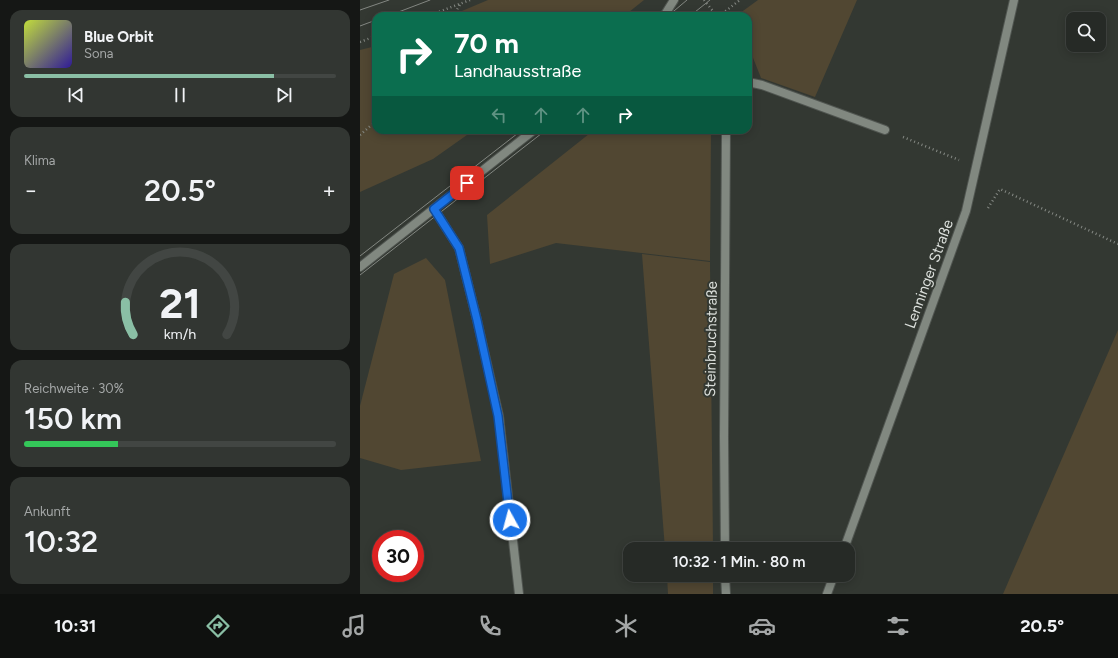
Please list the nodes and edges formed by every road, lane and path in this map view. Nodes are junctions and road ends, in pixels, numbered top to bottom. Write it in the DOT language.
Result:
graph roads {
  1 [pos="470,0"];
  2 [pos="674,0"];
  3 [pos="704,0"];
  4 [pos="740,0"];
  5 [pos="1014,0"];
  6 [pos="461,3"];
  7 [pos="438,12"];
  8 [pos="455,12"];
  9 [pos="666,12"];
  10 [pos="714,12"];
  11 [pos="724,12"];
  12 [pos="372,38"];
  13 [pos="360,42"];
  14 [pos="752,83"];
  15 [pos="372,124"];
  16 [pos="885,130"];
  17 [pos="529,134"];
  18 [pos="726,134"];
  19 [pos="360,135"];
  20 [pos="976,167"];
  21 [pos="434,209"];
  22 [pos="966,212"];
  23 [pos="1118,244"];
  24 [pos="360,268"];
  25 [pos="725,542"];
  26 [pos="847,542"];
  27 [pos="725,582"];
  28 [pos="832,582"];
  29 [pos="519,594"];
  30 [pos="726,594"];
  31 [pos="828,594"];
  1 -- 6 [label="path"];
  2 -- 9 [label="street"];
  3 -- 10 [label="path"];
  4 -- 11 [label="path"];
  5 -- 20 [label="street, Lenninger Straße"];
  6 -- 7 [label="path"];
  6 -- 8 [label="path"];
  12 -- 13 [label="path"];
  14 -- 16 [label="street"];
  15 -- 19 [label="path"];
  16 -- 20 [label="path"];
  17 -- 21 [label="street"];
  18 -- 25 [label="street, Steinbruchstraße"];
  20 -- 22 [label="street, Lenninger Straße"];
  21 -- 24 [label="street"];
  21 -- 29 [label="street"];
  22 -- 23 [label="path"];
  22 -- 26 [label="street, Lenninger Straße"];
  27 -- 30 [label="street"];
  28 -- 31 [label="street"];
}
